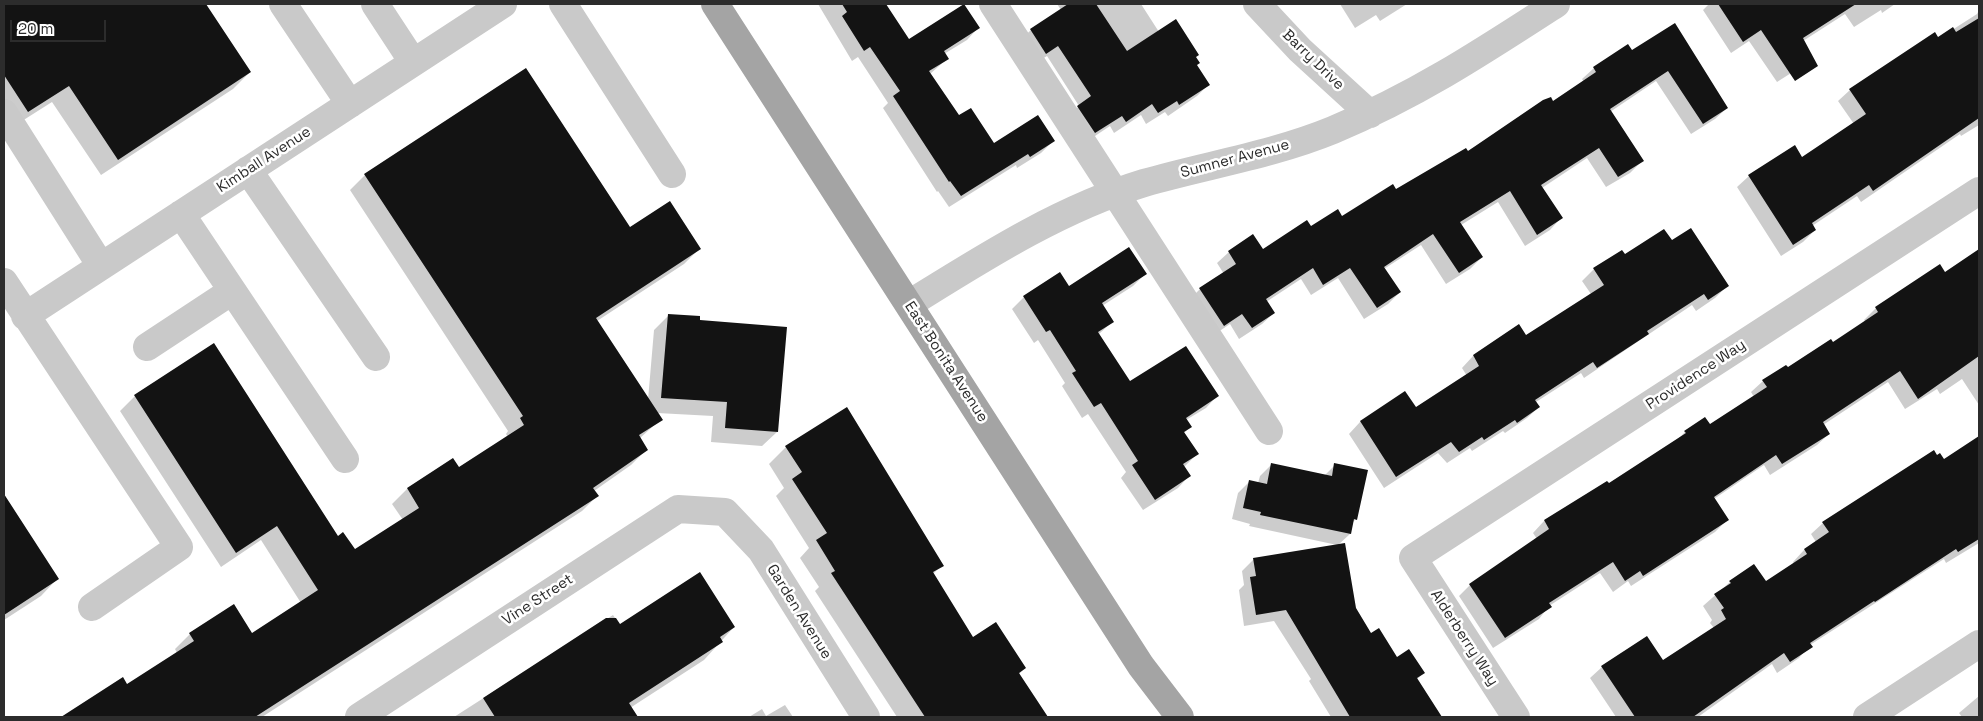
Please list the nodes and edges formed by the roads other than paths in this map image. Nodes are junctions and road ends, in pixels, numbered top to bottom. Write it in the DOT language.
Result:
graph roads {
  1 [pos="283,4"];
  2 [pos="375,4"];
  3 [pos="503,4"];
  4 [pos="563,4"];
  5 [pos="715,4"];
  6 [pos="993,4"];
  7 [pos="1257,4"];
  8 [pos="1556,4"];
  9 [pos="413,62"];
  10 [pos="350,104"];
  11 [pos="4,113"];
  12 [pos="1370,114"];
  13 [pos="248,170"];
  14 [pos="672,174"];
  15 [pos="1979,191"];
  16 [pos="1115,194"];
  17 [pos="181,214"];
  18 [pos="101,266"];
  19 [pos="4,282"];
  20 [pos="232,291"];
  21 [pos="909,304"];
  22 [pos="25,316"];
  23 [pos="147,346"];
  24 [pos="376,357"];
  25 [pos="1269,431"];
  26 [pos="345,459"];
  27 [pos="725,512"];
  28 [pos="1413,558"];
  29 [pos="92,607"];
  30 [pos="1979,644"];
  31 [pos="359,717"];
  32 [pos="866,717"];
  33 [pos="1180,717"];
  34 [pos="1516,717"];
  35 [pos="1867,717"];
  1 -- 10 [label="street"];
  2 -- 9 [label="street"];
  3 -- 9 [label="street, Kimball Avenue"];
  4 -- 14 [label="street"];
  5 -- 21 [label="main road, East Bonita Avenue"];
  6 -- 16 [label="street"];
  7 -- 12 [label="street, Barry Drive"];
  8 -- 12 [label="street, Sumner Avenue"];
  9 -- 10 [label="street, Kimball Avenue"];
  10 -- 13 [label="street, Kimball Avenue"];
  11 -- 18 [label="street"];
  12 -- 16 [label="street, Sumner Avenue"];
  13 -- 17 [label="street, Kimball Avenue"];
  13 -- 24 [label="street"];
  15 -- 28 [label="street, Providence Way"];
  16 -- 21 [label="street, Sumner Avenue"];
  16 -- 25 [label="street"];
  17 -- 18 [label="street, Kimball Avenue"];
  17 -- 20 [label="street"];
  18 -- 22 [label="street, Kimball Avenue"];
  19 -- 22 [label="street"];
  20 -- 23 [label="street"];
  20 -- 26 [label="street"];
  21 -- 33 [label="main road, East Bonita Avenue"];
  22 -- 29 [label="street"];
  27 -- 31 [label="street, Vine Street"];
  27 -- 32 [label="street, Garden Avenue"];
  28 -- 34 [label="street, Alderberry Way"];
  30 -- 35 [label="street"];
}
